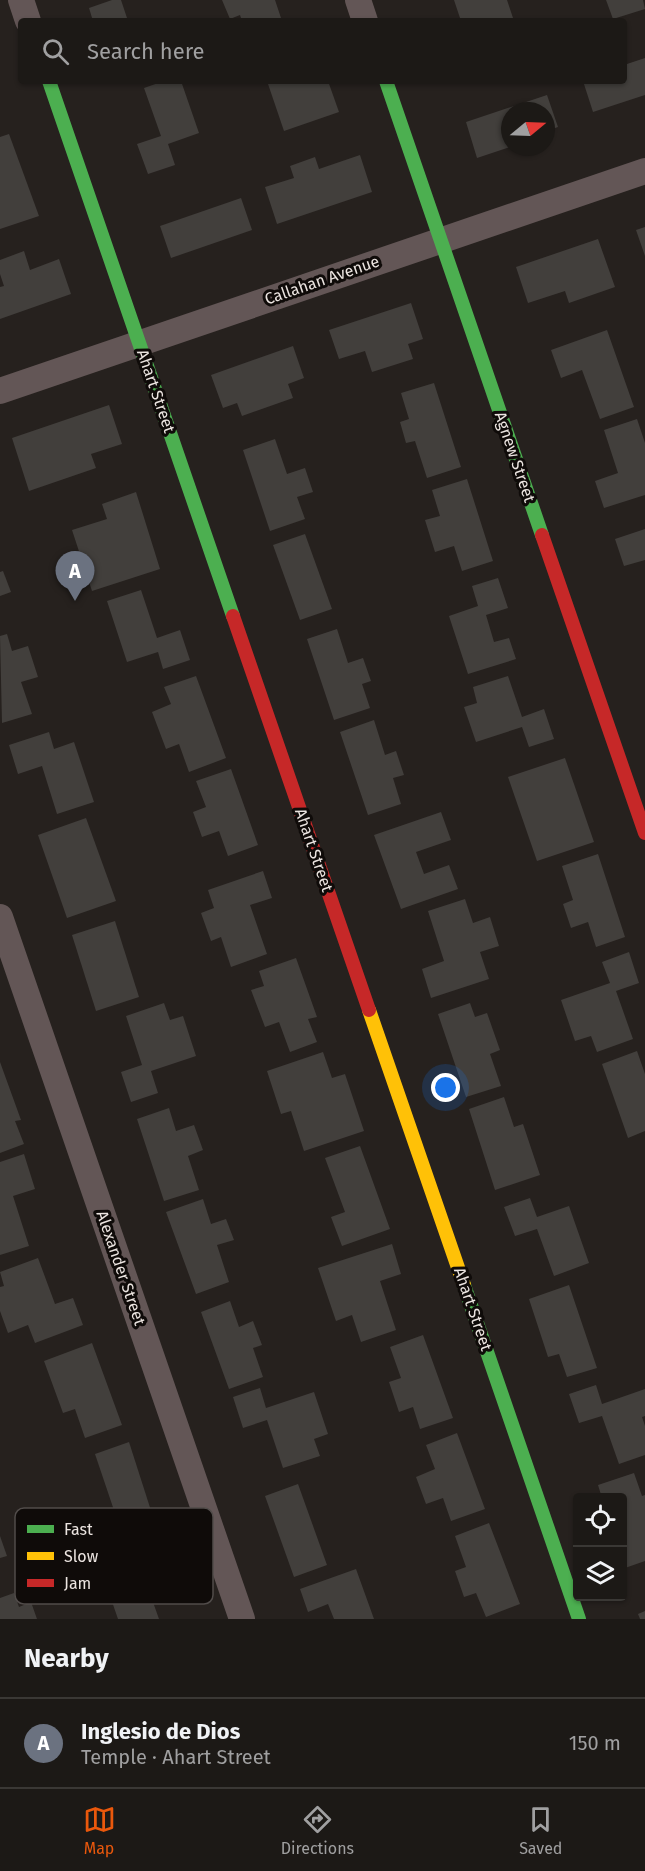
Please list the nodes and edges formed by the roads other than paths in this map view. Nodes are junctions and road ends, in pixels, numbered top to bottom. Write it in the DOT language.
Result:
graph roads {
  1 [pos="21,0"];
  2 [pos="358,0"];
  3 [pos="27,18"];
  4 [pos="364,18"];
  5 [pos="50,84"];
  6 [pos="387,84"];
  7 [pos="645,171"];
  8 [pos="440,239"];
  9 [pos="140,343"];
  10 [pos="0,391"];
  11 [pos="645,833"];
  12 [pos="0,916"];
  13 [pos="204,1508"];
  14 [pos="213,1535"];
  15 [pos="242,1619"];
  16 [pos="579,1619"];
  1 -- 3 [label="street"];
  2 -- 4 [label="street"];
  5 -- 9 [label="street, Ahart Street"];
  6 -- 8 [label="street, Agnew Street"];
  7 -- 8 [label="street, Callahan Avenue"];
  8 -- 9 [label="street, Callahan Avenue"];
  8 -- 11 [label="street, Agnew Street"];
  9 -- 10 [label="street, Callahan Avenue"];
  9 -- 16 [label="street, Ahart Street"];
  12 -- 13 [label="street, Alexander Street"];
  14 -- 15 [label="street, Alexander Street"];
}
